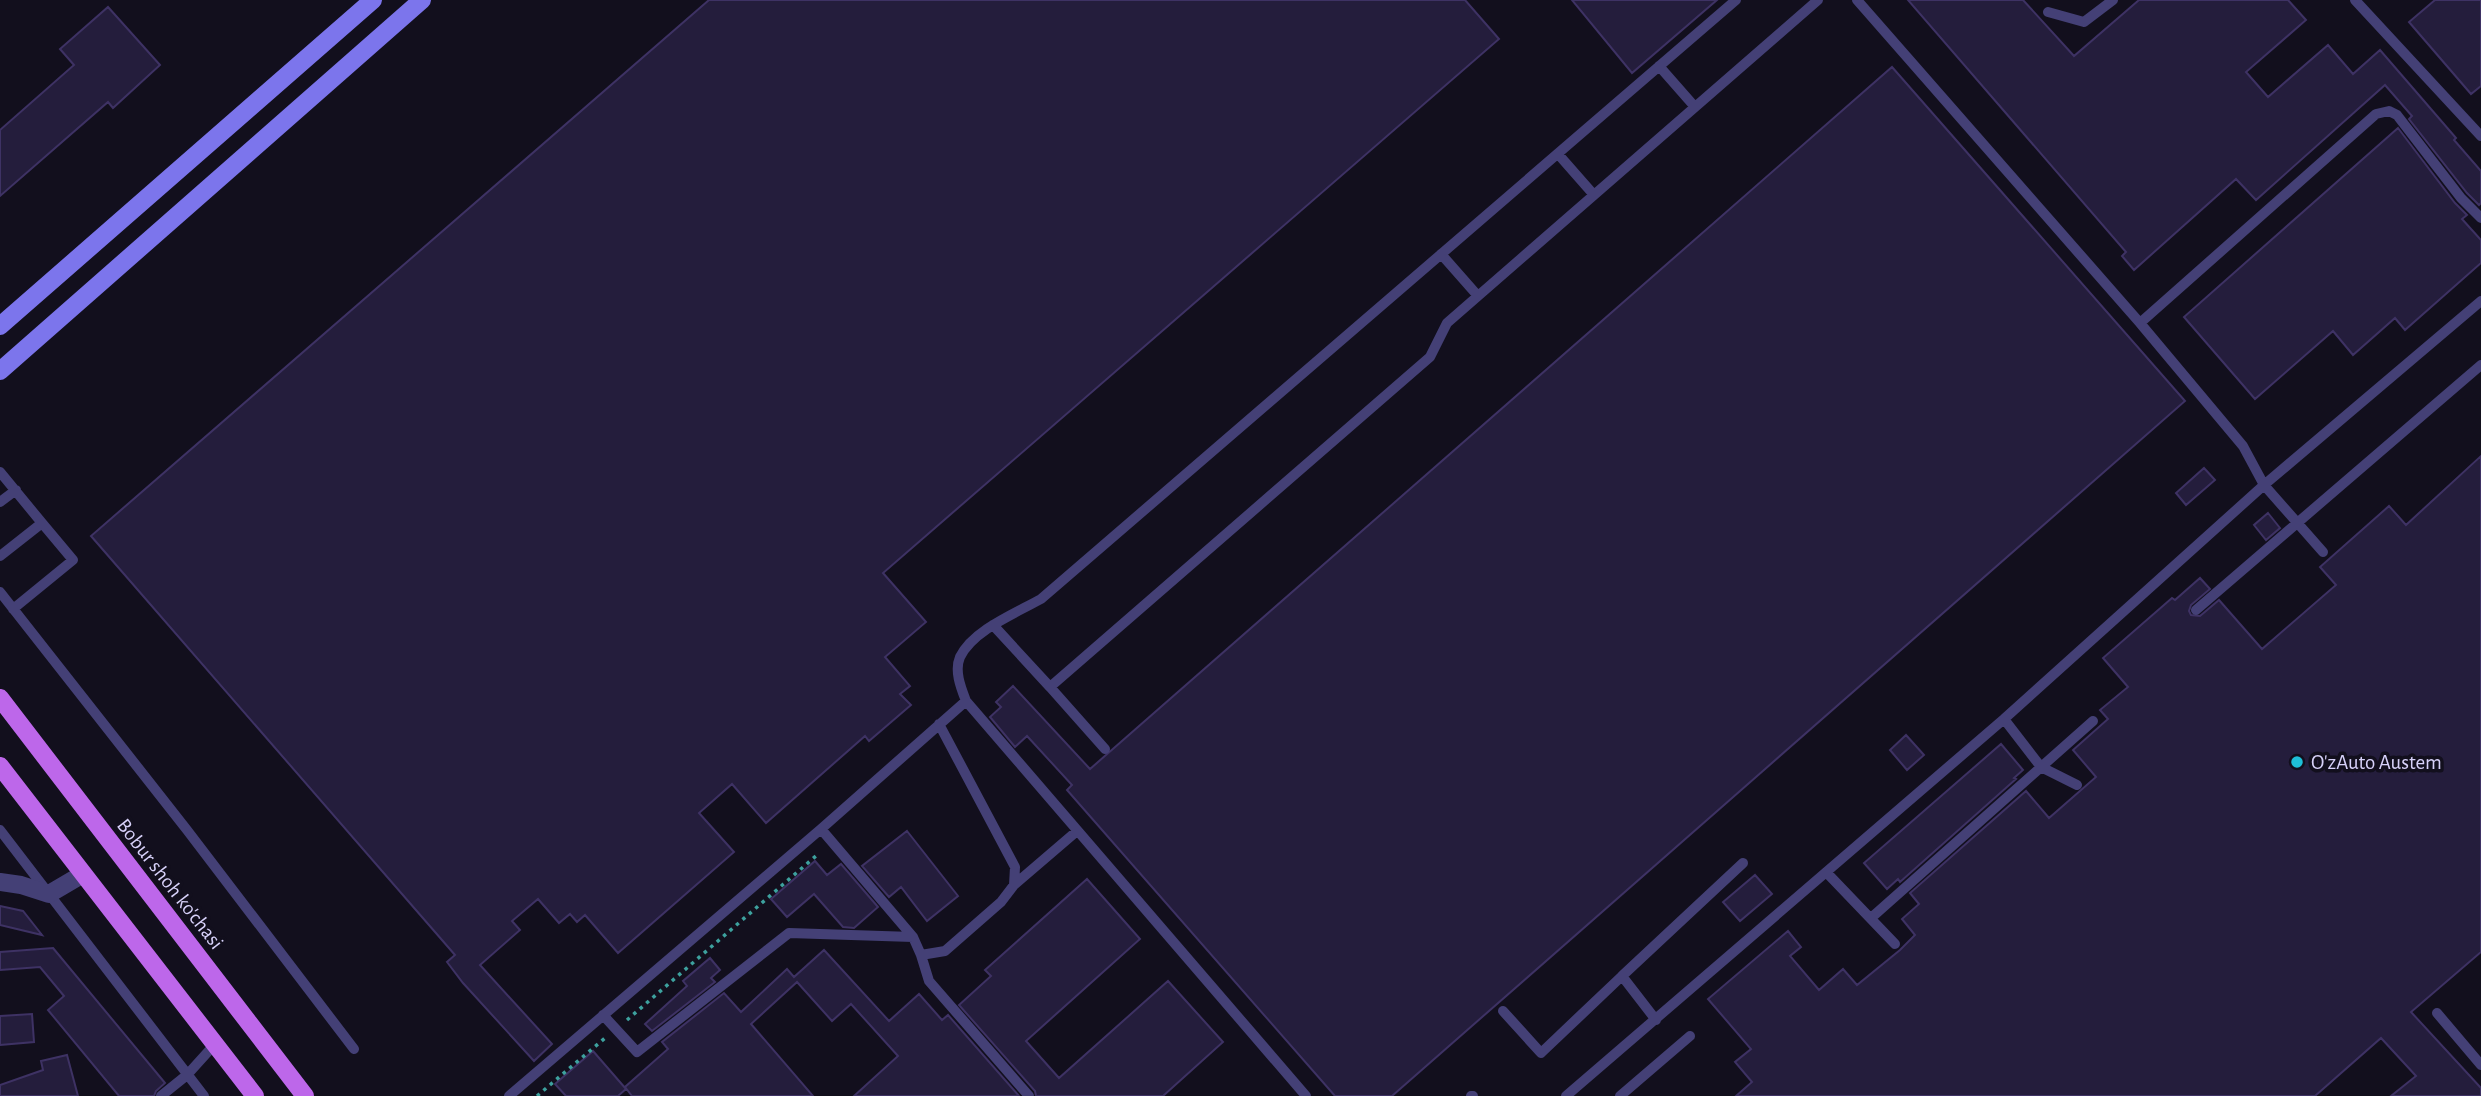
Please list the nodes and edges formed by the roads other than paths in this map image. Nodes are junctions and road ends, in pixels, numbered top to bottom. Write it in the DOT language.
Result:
graph roads {
  1 [pos="373,0"];
  2 [pos="422,0"];
  3 [pos="1736,0"];
  4 [pos="1818,0"];
  5 [pos="1857,0"];
  6 [pos="2113,0"];
  7 [pos="2355,0"];
  8 [pos="2048,12"];
  9 [pos="1659,66"];
  10 [pos="1695,107"];
  11 [pos="2480,134"];
  12 [pos="1558,154"];
  13 [pos="1594,195"];
  14 [pos="2481,218"];
  15 [pos="1441,254"];
  16 [pos="1478,296"];
  17 [pos="2481,301"];
  18 [pos="2140,323"];
  19 [pos="0,326"];
  20 [pos="2481,365"];
  21 [pos="0,370"];
  22 [pos="0,472"];
  23 [pos="2264,485"];
  24 [pos="16,490"];
  25 [pos="0,502"];
  26 [pos="42,523"];
  27 [pos="2297,523"];
  28 [pos="2323,552"];
  29 [pos="0,556"];
  30 [pos="0,592"];
  31 [pos="13,608"];
  32 [pos="2196,610"];
  33 [pos="993,625"];
  34 [pos="1050,687"];
  35 [pos="0,698"];
  36 [pos="966,701"];
  37 [pos="2004,719"];
  38 [pos="2093,721"];
  39 [pos="939,724"];
  40 [pos="1105,748"];
  41 [pos="0,766"];
  42 [pos="2041,767"];
  43 [pos="2077,785"];
  44 [pos="821,830"];
  45 [pos="0,831"];
  46 [pos="1077,831"];
  47 [pos="1743,863"];
  48 [pos="1827,873"];
  49 [pos="83,874"];
  50 [pos="0,882"];
  51 [pos="1014,885"];
  52 [pos="49,894"];
  53 [pos="1871,918"];
  54 [pos="914,937"];
  55 [pos="1895,944"];
  56 [pos="921,955"];
  57 [pos="1622,976"];
  58 [pos="1503,1011"];
  59 [pos="2437,1013"];
  60 [pos="603,1015"];
  61 [pos="1656,1020"];
  62 [pos="1690,1036"];
  63 [pos="215,1044"];
  64 [pos="354,1049"];
  65 [pos="2481,1065"];
  66 [pos="187,1075"];
  67 [pos="198,1093"];
  68 [pos="161,1096"];
  69 [pos="255,1096"];
  70 [pos="305,1096"];
  71 [pos="509,1096"];
  72 [pos="1030,1096"];
  73 [pos="1306,1096"];
  74 [pos="1566,1096"];
  75 [pos="1620,1096"];
  1 -- 19 [label="main road"];
  2 -- 21 [label="main road"];
  3 -- 9 [label="lane"];
  4 -- 10 [label="lane"];
  5 -- 18 [label="lane"];
  6 -- 8 [label="lane"];
  7 -- 11 [label="lane"];
  9 -- 10 [label="lane"];
  9 -- 12 [label="lane"];
  10 -- 13 [label="lane"];
  12 -- 13 [label="lane"];
  12 -- 15 [label="lane"];
  13 -- 16 [label="lane"];
  14 -- 18 [label="lane"];
  15 -- 16 [label="lane"];
  15 -- 33 [label="lane"];
  16 -- 34 [label="lane"];
  17 -- 23 [label="lane"];
  18 -- 23 [label="lane"];
  20 -- 27 [label="lane"];
  22 -- 24 [label="lane"];
  23 -- 27 [label="lane"];
  23 -- 37 [label="lane"];
  24 -- 25 [label="lane"];
  24 -- 26 [label="lane"];
  26 -- 29 [label="lane"];
  26 -- 31 [label="lane"];
  27 -- 28 [label="lane"];
  27 -- 32 [label="lane"];
  30 -- 31 [label="lane"];
  31 -- 64 [label="lane"];
  33 -- 34 [label="lane"];
  33 -- 36 [label="lane"];
  34 -- 40 [label="lane"];
  35 -- 70 [label="main road, Bobur shoh ko'chasi"];
  36 -- 39 [label="lane"];
  36 -- 46 [label="lane"];
  37 -- 42 [label="lane"];
  37 -- 48 [label="lane"];
  38 -- 42 [label="lane"];
  39 -- 44 [label="lane"];
  39 -- 51 [label="lane"];
  41 -- 49 [label="main road"];
  42 -- 43 [label="lane"];
  42 -- 53 [label="lane"];
  44 -- 54 [label="lane"];
  44 -- 60 [label="lane"];
  45 -- 52 [label="lane"];
  46 -- 51 [label="lane"];
  46 -- 73 [label="lane"];
  47 -- 57 [label="lane"];
  48 -- 53 [label="lane"];
  48 -- 61 [label="lane"];
  49 -- 52 [label="street"];
  49 -- 63 [label="main road"];
  50 -- 52 [label="street"];
  51 -- 56 [label="lane"];
  52 -- 66 [label="lane"];
  53 -- 55 [label="lane"];
  54 -- 56 [label="lane"];
  54 -- 60 [label="lane"];
  56 -- 72 [label="lane"];
  57 -- 58 [label="lane"];
  57 -- 61 [label="lane"];
  59 -- 65 [label="lane"];
  60 -- 71 [label="lane"];
  61 -- 74 [label="lane"];
  62 -- 75 [label="lane"];
  63 -- 66 [label="lane"];
  63 -- 69 [label="main road"];
  66 -- 67 [label="lane"];
  66 -- 68 [label="lane"];
}
